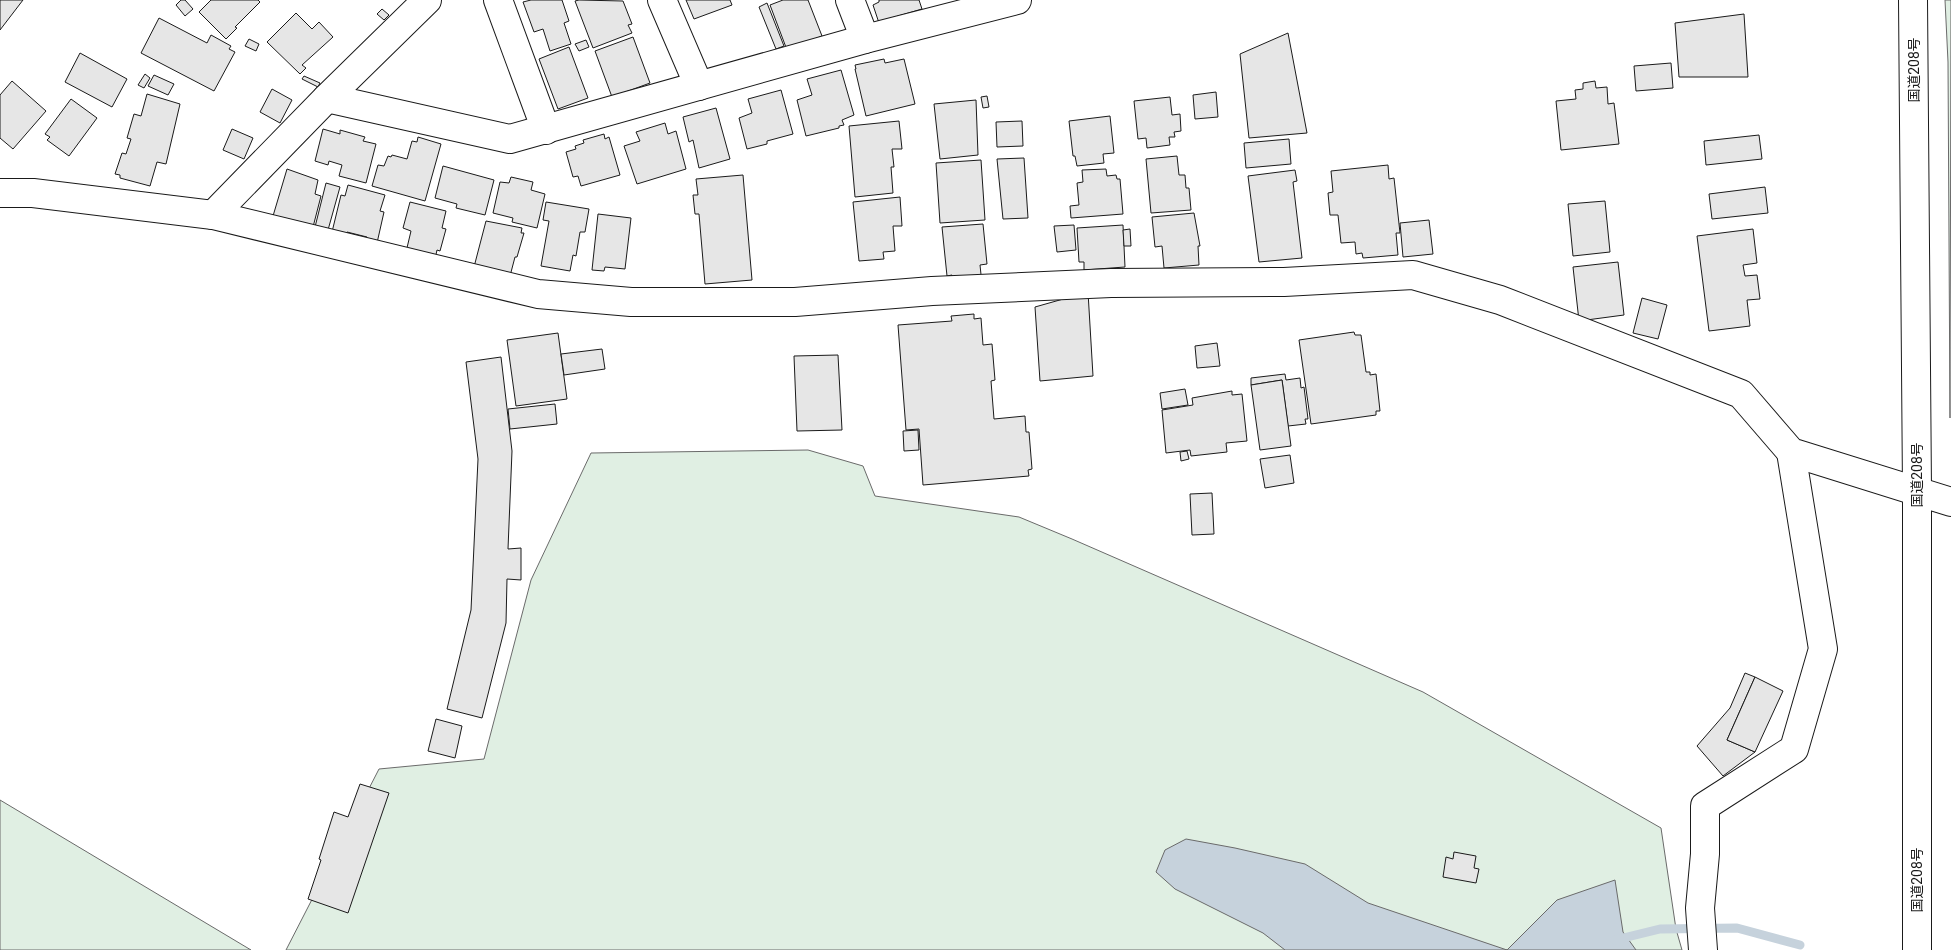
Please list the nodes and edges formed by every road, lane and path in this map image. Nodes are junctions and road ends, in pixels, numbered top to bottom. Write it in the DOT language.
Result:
graph roads {
  1 [pos="426,0"];
  2 [pos="498,0"];
  3 [pos="662,0"];
  4 [pos="850,0"];
  5 [pos="1016,0"];
  6 [pos="1913,0"];
  7 [pos="866,39"];
  8 [pos="699,86"];
  9 [pos="327,98"];
  10 [pos="546,130"];
  11 [pos="0,193"];
  12 [pos="213,216"];
  13 [pos="1791,452"];
  14 [pos="1917,490"];
  15 [pos="1951,502"];
  16 [pos="1702,948"];
  17 [pos="1917,950"];
  1 -- 9 [label="main road"];
  2 -- 10 [label="main road"];
  3 -- 8 [label="main road"];
  4 -- 7 [label="main road"];
  5 -- 7 [label="main road"];
  6 -- 14 [label="main road, 国道208号"];
  7 -- 8 [label="main road"];
  8 -- 10 [label="main road"];
  9 -- 10 [label="main road"];
  9 -- 12 [label="main road"];
  11 -- 12 [label="main road"];
  12 -- 13 [label="main road"];
  13 -- 14 [label="main road"];
  13 -- 16 [label="main road"];
  14 -- 15 [label="main road"];
  14 -- 17 [label="main road, 国道208号"];
}
